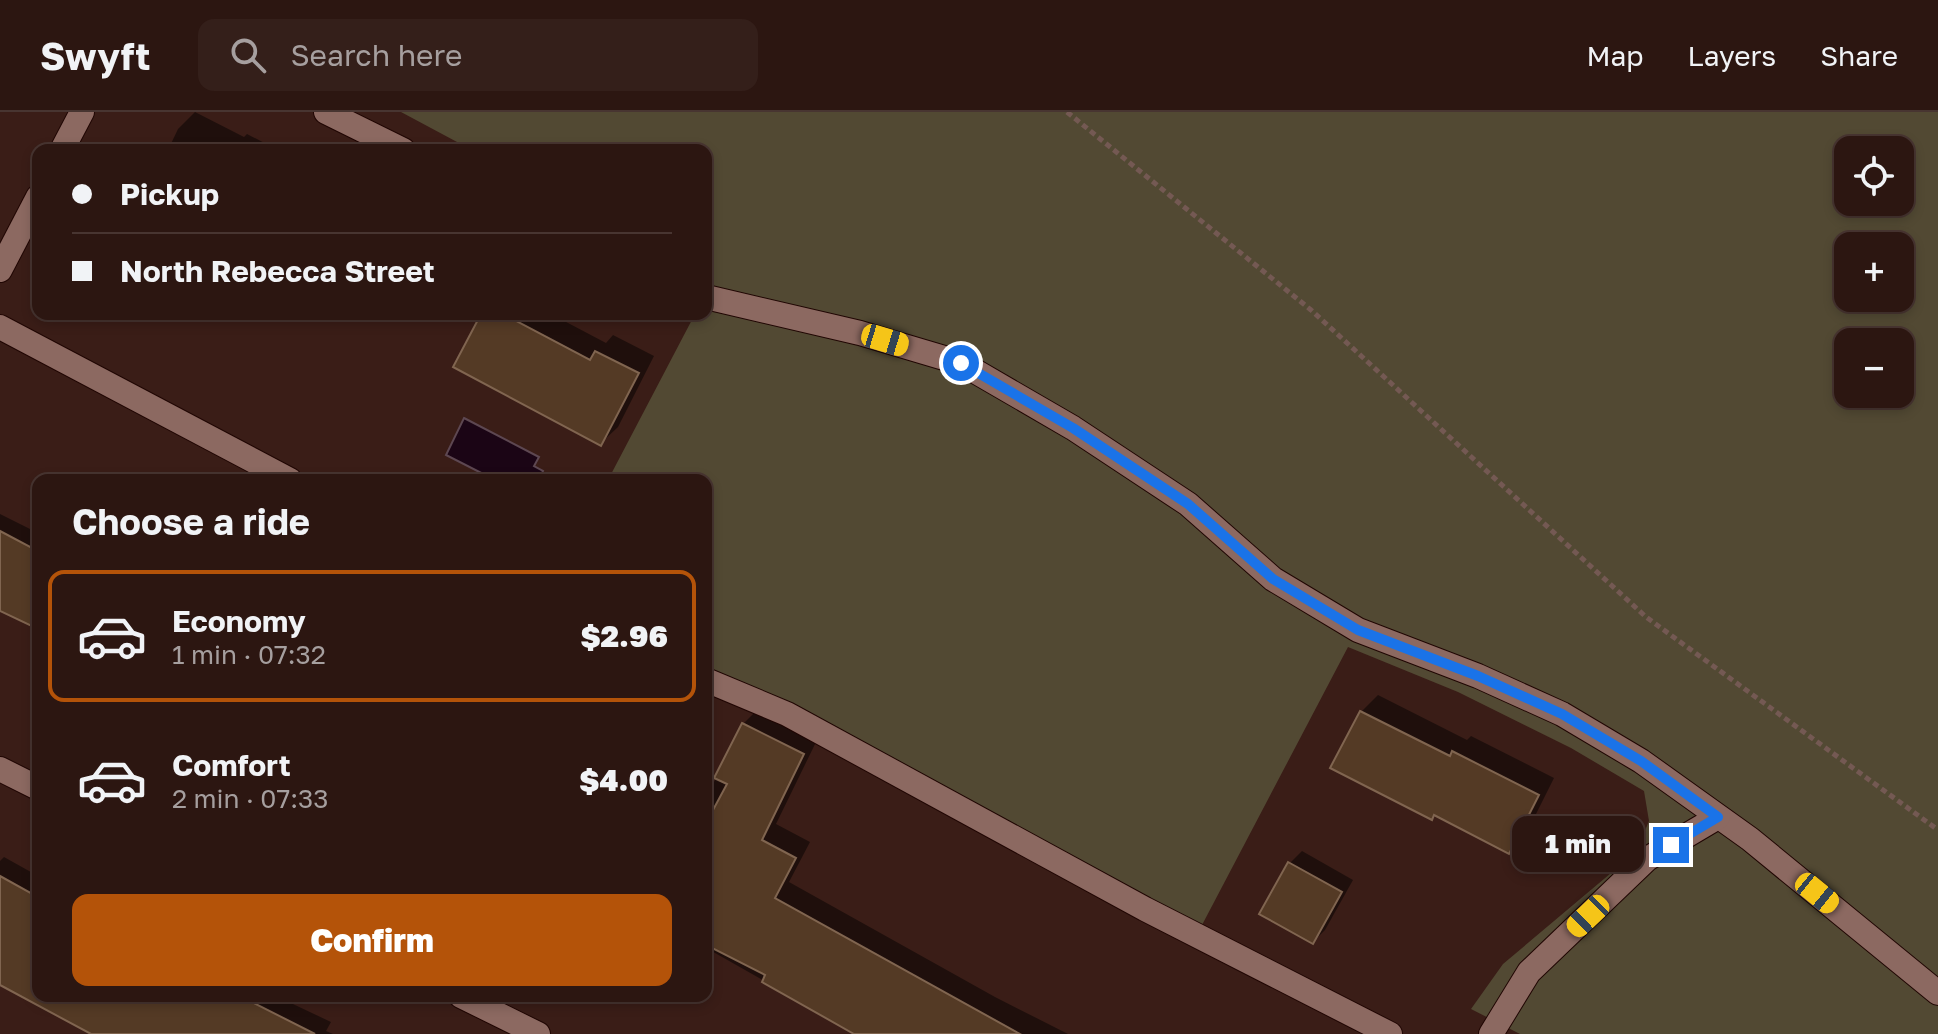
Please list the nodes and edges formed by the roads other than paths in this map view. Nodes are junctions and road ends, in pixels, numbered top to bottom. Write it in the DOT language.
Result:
graph roads {
  1 [pos="82,112"];
  2 [pos="326,112"];
  3 [pos="65,144"];
  4 [pos="391,144"];
  5 [pos="32,209"];
  6 [pos="0,270"];
  7 [pos="712,298"];
  8 [pos="0,327"];
  9 [pos="279,474"];
  10 [pos="712,683"];
  11 [pos="0,769"];
  12 [pos="32,785"];
  13 [pos="1718,817"];
  14 [pos="1938,993"];
  15 [pos="473,1002"];
  16 [pos="538,1034"];
  17 [pos="1390,1034"];
  18 [pos="1491,1034"];
  1 -- 3 [label="street"];
  2 -- 4 [label="street"];
  5 -- 6 [label="street"];
  7 -- 13 [label="street"];
  8 -- 9 [label="street"];
  10 -- 17 [label="street"];
  11 -- 12 [label="street"];
  13 -- 14 [label="street"];
  13 -- 18 [label="street"];
  15 -- 16 [label="street"];
}
